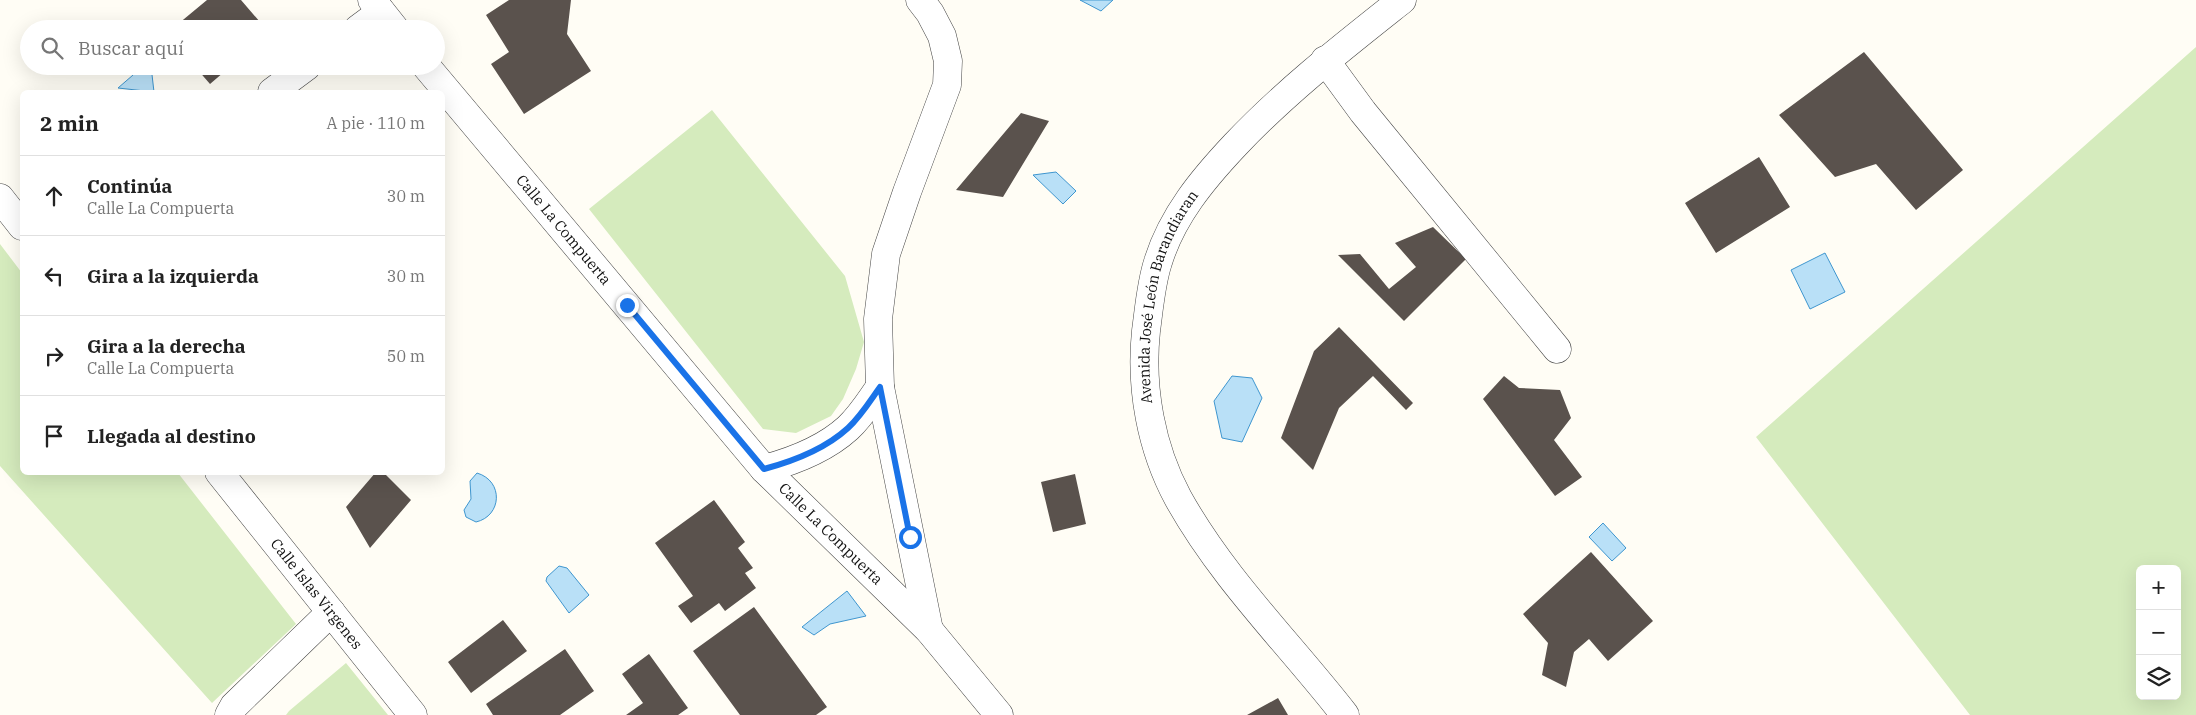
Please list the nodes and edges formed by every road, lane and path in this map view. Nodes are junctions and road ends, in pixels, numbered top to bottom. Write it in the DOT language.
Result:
graph roads {
  1 [pos="920,0"];
  2 [pos="1402,0"];
  3 [pos="1325,60"];
  4 [pos="296,75"];
  5 [pos="434,75"];
  6 [pos="275,90"];
  7 [pos="0,198"];
  8 [pos="20,223"];
  9 [pos="1557,349"];
  10 [pos="880,387"];
  11 [pos="764,469"];
  12 [pos="222,475"];
  13 [pos="331,612"];
  14 [pos="929,630"];
  15 [pos="1330,704"];
  16 [pos="228,715"];
  17 [pos="413,715"];
  18 [pos="998,715"];
  19 [pos="1345,715"];
  1 -- 10 [label="street, Calle La Compuerta"];
  2 -- 3 [label="street, Avenida José León Barandiaran"];
  3 -- 9 [label="street"];
  3 -- 15 [label="street, Avenida José León Barandiaran"];
  4 -- 6 [label="street"];
  5 -- 11 [label="street, Calle La Compuerta"];
  7 -- 8 [label="street"];
  10 -- 11 [label="street"];
  10 -- 14 [label="street, Calle La Compuerta"];
  11 -- 14 [label="street, Calle La Compuerta"];
  12 -- 13 [label="street, Calle Islas Virgenes"];
  13 -- 16 [label="street"];
  13 -- 17 [label="street, Calle Islas Virgenes"];
  14 -- 18 [label="street, Calle La Compuerta"];
  15 -- 19 [label="street, Avenida José León Barandiaran"];
}
